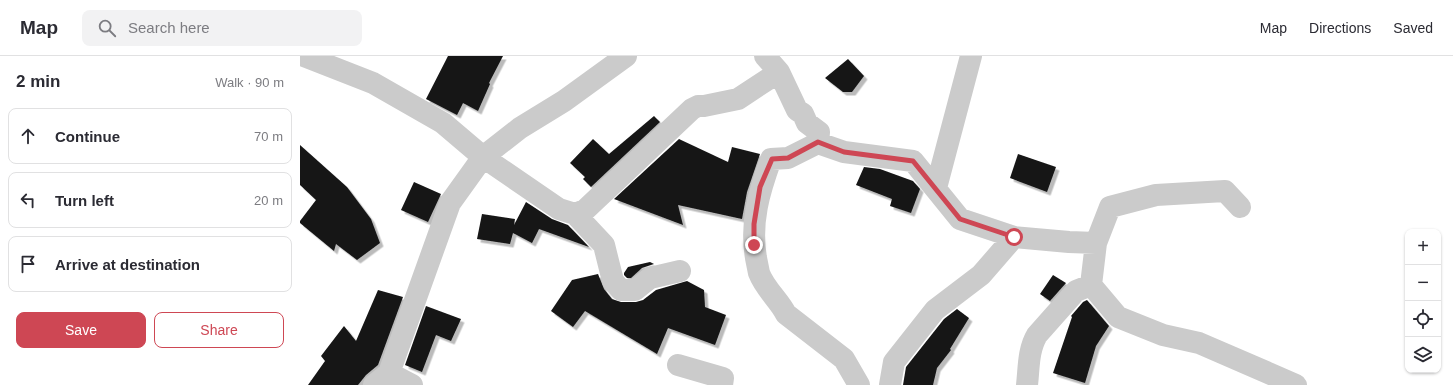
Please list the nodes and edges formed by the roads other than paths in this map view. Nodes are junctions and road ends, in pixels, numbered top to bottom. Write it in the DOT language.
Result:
graph roads {
  1 [pos="304,56"];
  2 [pos="626,56"];
  3 [pos="971,56"];
  4 [pos="772,64"];
  5 [pos="818,142"];
  6 [pos="483,157"];
  7 [pos="936,188"];
  8 [pos="1240,207"];
  9 [pos="575,214"];
  10 [pos="1014,237"];
  11 [pos="1096,243"];
  12 [pos="680,271"];
  13 [pos="1091,285"];
  14 [pos="678,365"];
  15 [pos="382,379"];
  16 [pos="412,385"];
  17 [pos="722,385"];
  18 [pos="859,385"];
  19 [pos="890,385"];
  20 [pos="1028,385"];
  21 [pos="1296,385"];
  1 -- 6 [label="street"];
  2 -- 6 [label="street"];
  3 -- 7 [label="street"];
  4 -- 5 [label="street"];
  4 -- 9 [label="street"];
  5 -- 7 [label="street"];
  5 -- 18 [label="street"];
  6 -- 9 [label="street"];
  6 -- 15 [label="street"];
  7 -- 10 [label="street"];
  8 -- 11 [label="street"];
  9 -- 12 [label="street"];
  10 -- 11 [label="street"];
  10 -- 19 [label="street"];
  11 -- 13 [label="street"];
  13 -- 20 [label="street"];
  13 -- 21 [label="street"];
  14 -- 17 [label="street"];
  15 -- 16 [label="street"];
}
